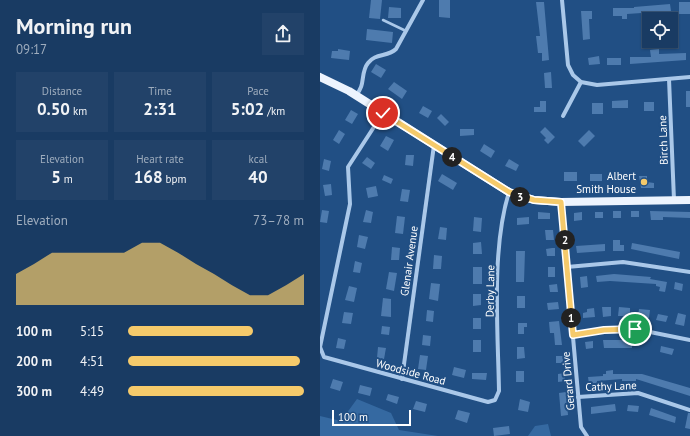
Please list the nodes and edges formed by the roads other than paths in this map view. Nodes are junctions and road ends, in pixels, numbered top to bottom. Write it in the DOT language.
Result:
graph roads {
  1 [pos="423,0"];
  2 [pos="562,0"];
  3 [pos="383,20"];
  4 [pos="406,31"];
  5 [pos="320,77"];
  6 [pos="690,77"];
  7 [pos="670,79"];
  8 [pos="581,82"];
  9 [pos="356,96"];
  10 [pos="383,113"];
  11 [pos="563,116"];
  12 [pos="434,146"];
  13 [pos="509,192"];
  14 [pos="674,200"];
  15 [pos="690,200"];
  16 [pos="561,202"];
  17 [pos="567,267"];
  18 [pos="690,272"];
  19 [pos="573,335"];
  20 [pos="690,340"];
  21 [pos="320,347"];
  22 [pos="402,379"];
  23 [pos="499,391"];
  24 [pos="578,397"];
  25 [pos="690,410"];
  26 [pos="587,436"];
  1 -- 4 [label="street"];
  2 -- 8 [label="street"];
  3 -- 4 [label="lane"];
  4 -- 9 [label="street"];
  5 -- 9 [label="main road"];
  6 -- 7 [label="street"];
  7 -- 8 [label="street"];
  7 -- 14 [label="street, Birch Lane"];
  8 -- 11 [label="street"];
  9 -- 10 [label="main road"];
  10 -- 12 [label="main road"];
  10 -- 21 [label="street"];
  12 -- 13 [label="main road"];
  12 -- 22 [label="street, Glenair Avenue"];
  13 -- 16 [label="main road"];
  13 -- 23 [label="street, Derby Lane"];
  14 -- 15 [label="main road"];
  14 -- 16 [label="main road"];
  16 -- 17 [label="street, Gerard Drive"];
  17 -- 18 [label="street"];
  17 -- 19 [label="street, Gerard Drive"];
  19 -- 20 [label="street"];
  19 -- 24 [label="street, Gerard Drive"];
  21 -- 22 [label="street, Woodside Road"];
  22 -- 23 [label="street, Woodside Road"];
  24 -- 25 [label="street, Cathy Lane"];
  24 -- 26 [label="street, Gerard Drive"];
}
